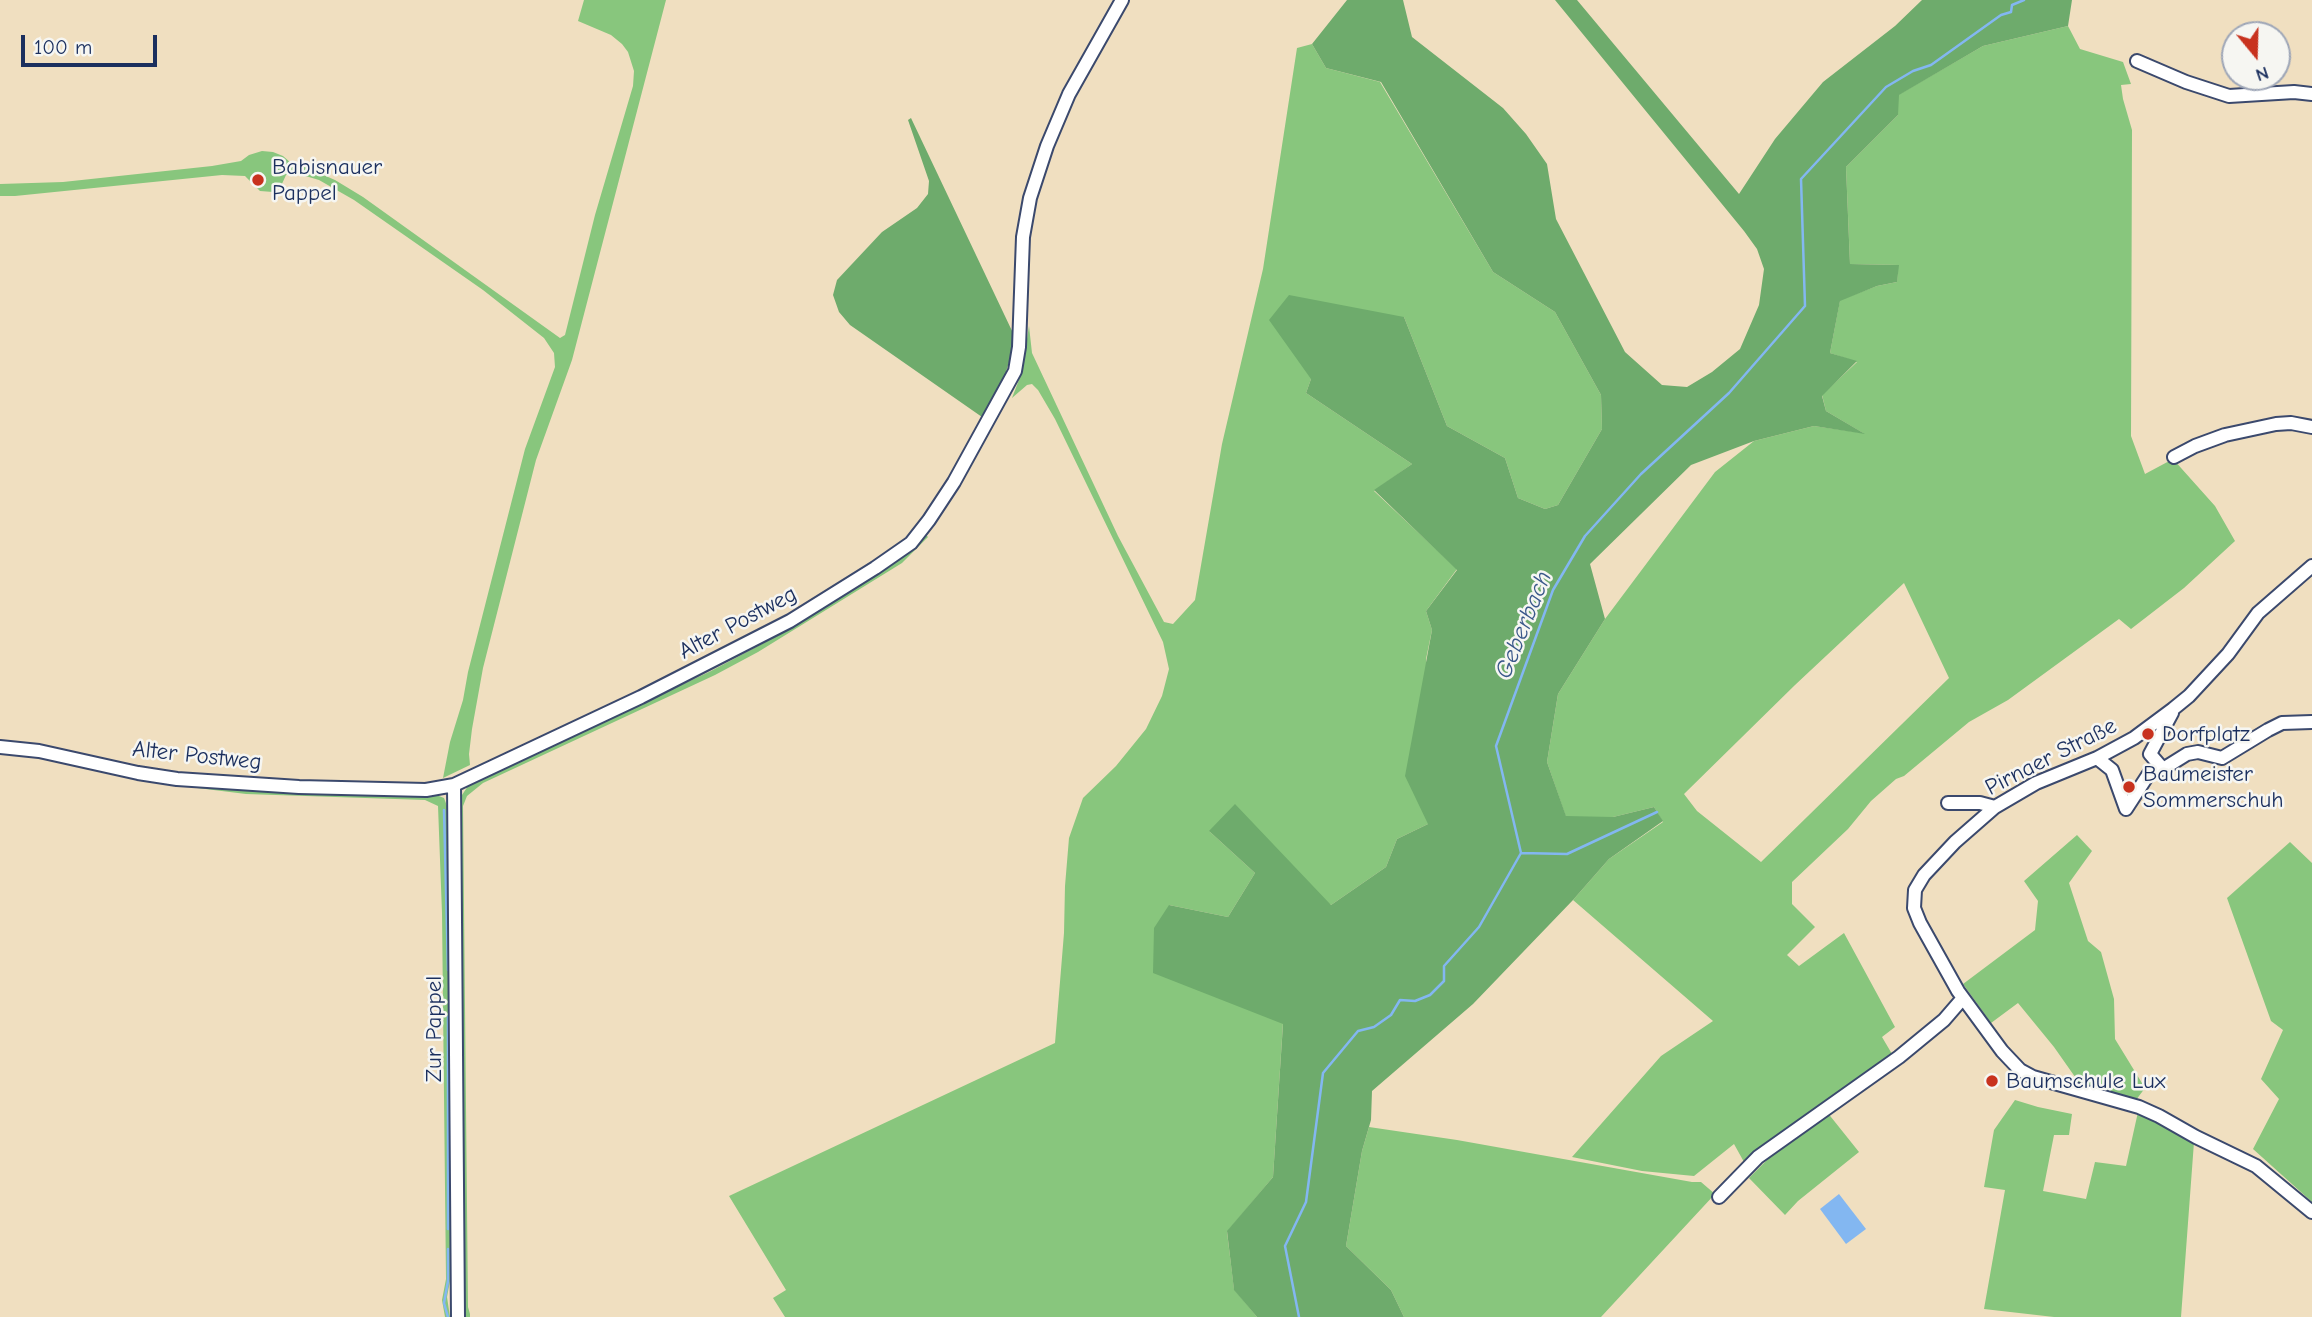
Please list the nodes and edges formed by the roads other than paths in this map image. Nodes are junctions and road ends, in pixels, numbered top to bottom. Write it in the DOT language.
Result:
graph roads {
  1 [pos="1122,0"];
  2 [pos="2137,61"];
  3 [pos="2312,94"];
  4 [pos="2312,427"];
  5 [pos="2174,457"];
  6 [pos="2312,566"];
  7 [pos="2173,709"];
  8 [pos="2312,722"];
  9 [pos="0,747"];
  10 [pos="2097,758"];
  11 [pos="2163,769"];
  12 [pos="454,785"];
  13 [pos="1948,803"];
  14 [pos="1995,807"];
  15 [pos="1963,998"];
  16 [pos="1719,1197"];
  17 [pos="2312,1212"];
  18 [pos="456,1317"];
  1 -- 12 [label="street, Alter Postweg"];
  2 -- 3 [label="street"];
  4 -- 5 [label="street"];
  6 -- 7 [label="street, Pirnaer Straße"];
  7 -- 10 [label="street, Pirnaer Straße"];
  7 -- 11 [label="street"];
  8 -- 11 [label="street"];
  9 -- 12 [label="street, Alter Postweg"];
  10 -- 11 [label="street"];
  10 -- 14 [label="street, Pirnaer Straße"];
  12 -- 18 [label="street, Zur Pappel"];
  13 -- 14 [label="street"];
  14 -- 15 [label="street, Pirnaer Straße"];
  15 -- 16 [label="street"];
  15 -- 17 [label="street"];
}
